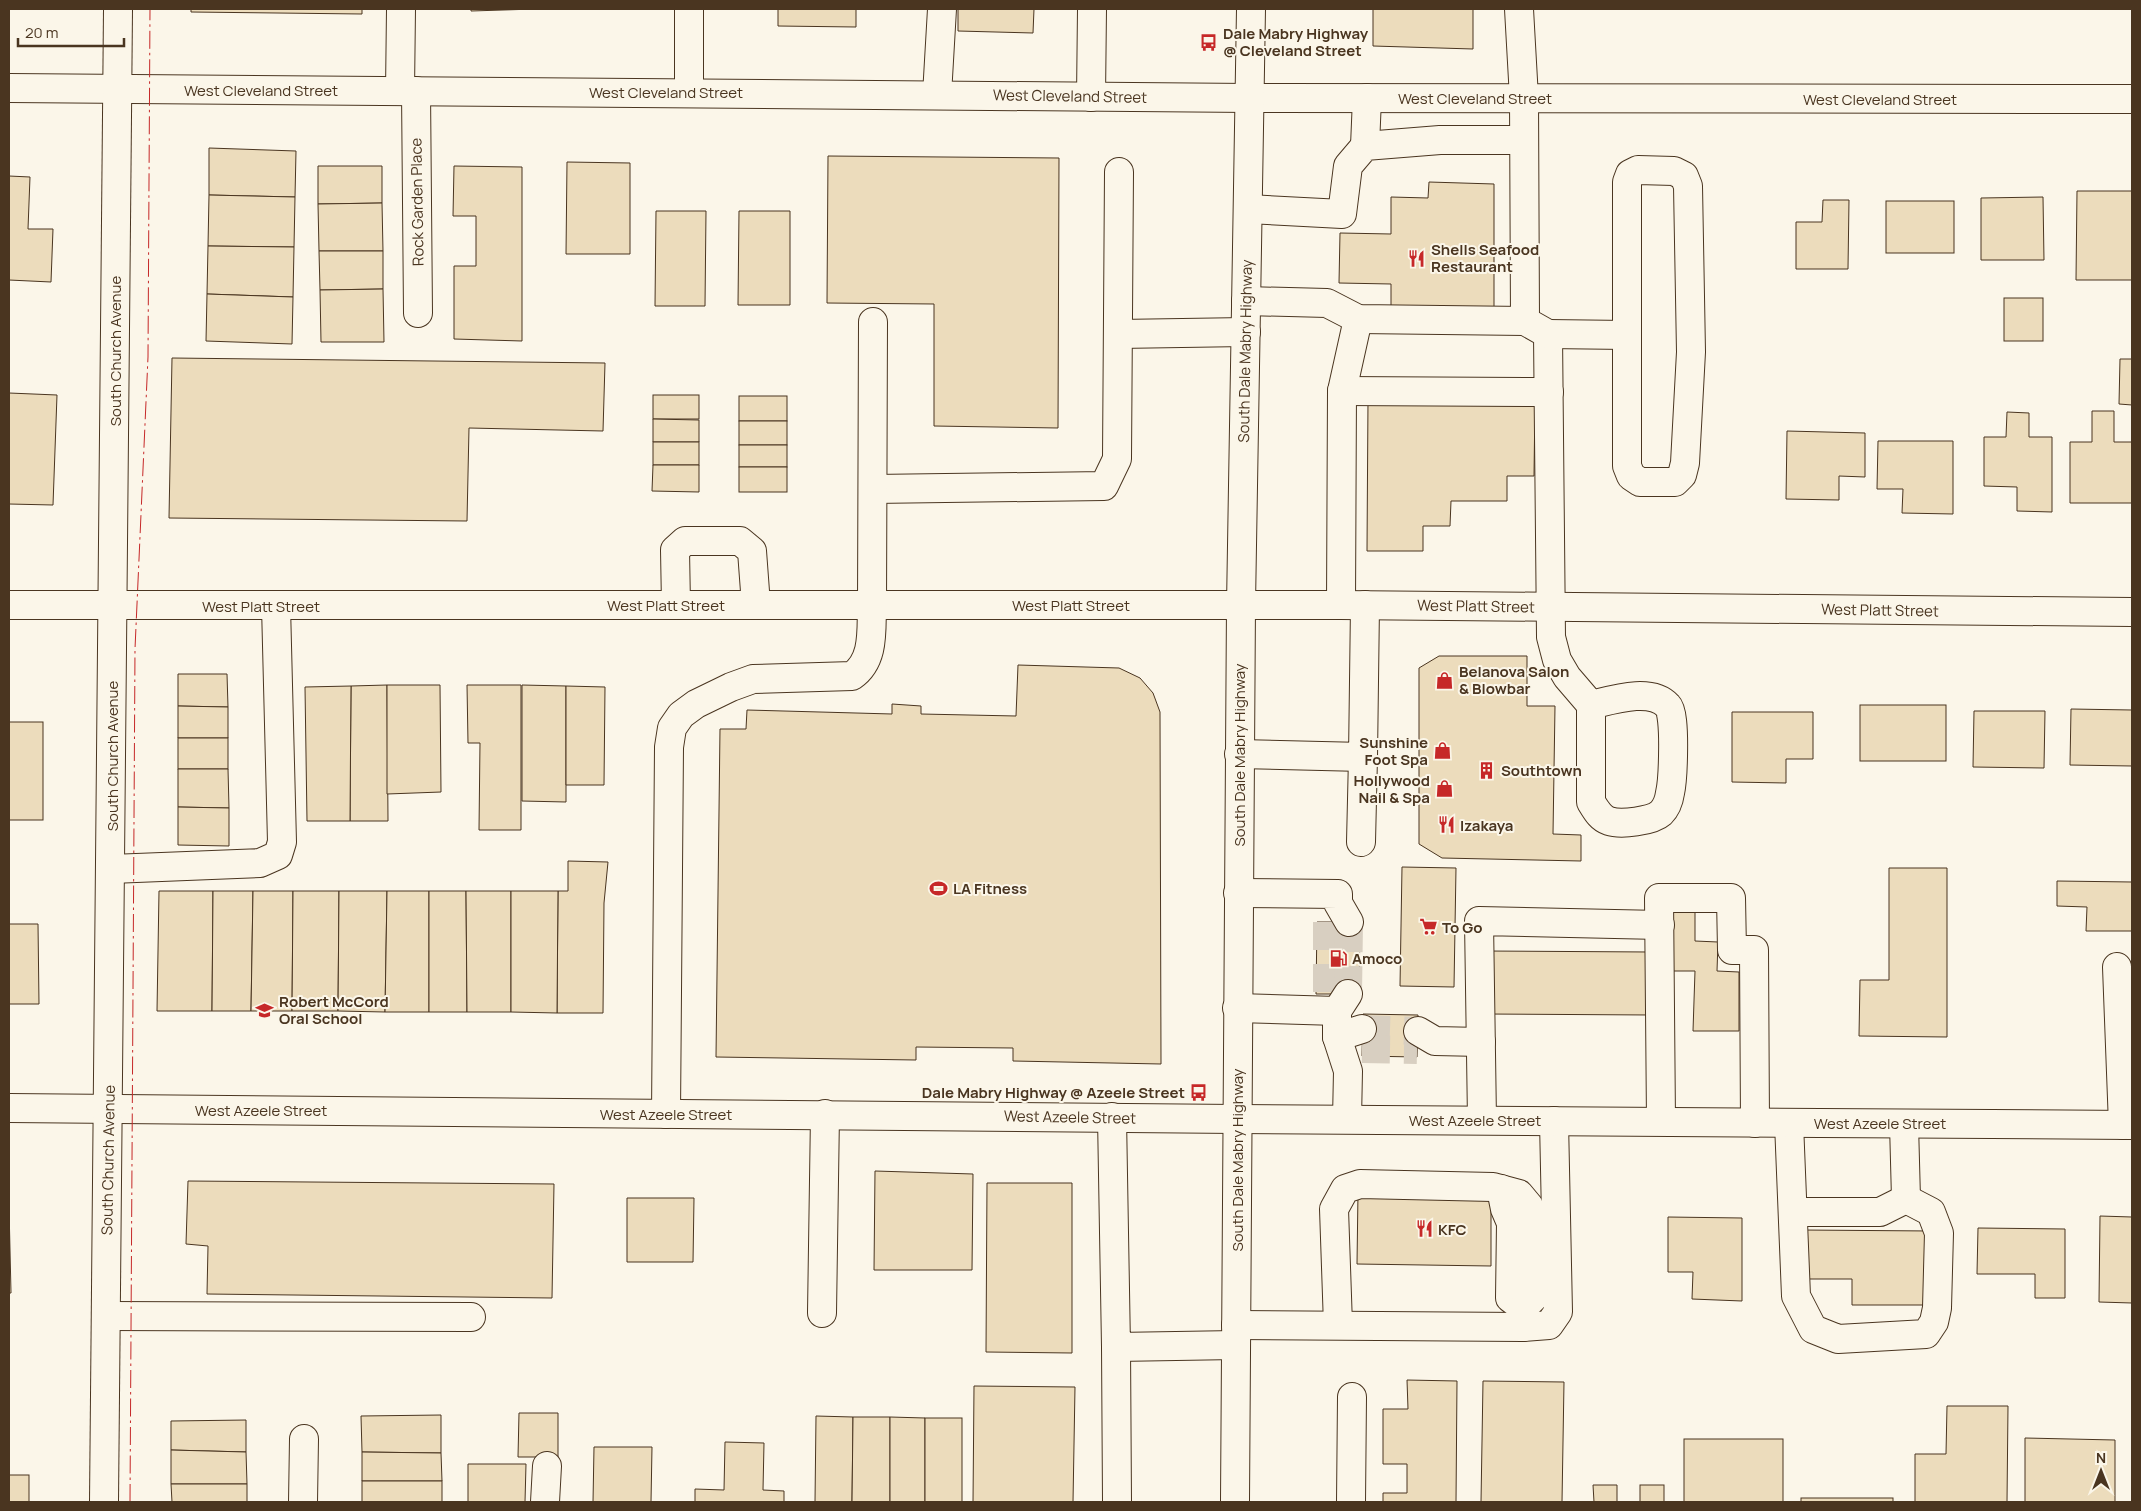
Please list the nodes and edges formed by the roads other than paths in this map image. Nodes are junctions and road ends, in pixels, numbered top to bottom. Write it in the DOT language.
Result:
graph roads {
  1 [pos="118,9"];
  2 [pos="401,9"];
  3 [pos="689,9"];
  4 [pos="942,9"];
  5 [pos="1092,9"];
  6 [pos="1251,9"];
  7 [pos="1520,9"];
  8 [pos="9,88"];
  9 [pos="117,88"];
  10 [pos="408,91"];
  11 [pos="689,92"];
  12 [pos="937,95"];
  13 [pos="1091,97"];
  14 [pos="1250,98"];
  15 [pos="1367,98"];
  16 [pos="1438,98"];
  17 [pos="1524,98"];
  18 [pos="2132,99"];
  19 [pos="1440,140"];
  20 [pos="1524,140"];
  21 [pos="1365,146"];
  22 [pos="1119,172"];
  23 [pos="1248,209"];
  24 [pos="1246,302"];
  25 [pos="418,313"];
  26 [pos="1358,319"];
  27 [pos="873,322"];
  28 [pos="1537,328"];
  29 [pos="1246,332"];
  30 [pos="1118,334"];
  31 [pos="1627,335"];
  32 [pos="1342,391"];
  33 [pos="1549,392"];
  34 [pos="872,489"];
  35 [pos="9,605"];
  36 [pos="676,605"];
  37 [pos="756,605"];
  38 [pos="872,605"];
  39 [pos="1240,605"];
  40 [pos="1353,605"];
  41 [pos="113,606"];
  42 [pos="276,606"];
  43 [pos="1550,607"];
  44 [pos="2132,612"];
  45 [pos="1591,705"];
  46 [pos="1240,754"];
  47 [pos="1363,757"];
  48 [pos="1361,842"];
  49 [pos="111,869"];
  50 [pos="1238,893"];
  51 [pos="1338,916"];
  52 [pos="1660,925"];
  53 [pos="2117,968"];
  54 [pos="1237,1008"];
  55 [pos="1337,1009"];
  56 [pos="1362,1039"];
  57 [pos="1423,1041"];
  58 [pos="1481,1042"];
  59 [pos="9,1108"];
  60 [pos="109,1109"];
  61 [pos="666,1114"];
  62 [pos="825,1114"];
  63 [pos="1112,1117"];
  64 [pos="1237,1118"];
  65 [pos="1347,1119"];
  66 [pos="1482,1120"];
  67 [pos="1554,1121"];
  68 [pos="1661,1121"];
  69 [pos="1755,1123"];
  70 [pos="1789,1123"];
  71 [pos="1904,1124"];
  72 [pos="2127,1125"];
  73 [pos="1906,1199"];
  74 [pos="1792,1212"];
  75 [pos="822,1313"];
  76 [pos="106,1316"];
  77 [pos="471,1317"];
  78 [pos="1523,1317"];
  79 [pos="1338,1325"];
  80 [pos="1236,1335"];
  81 [pos="1116,1347"];
  82 [pos="1352,1396"];
  83 [pos="304,1439"];
  84 [pos="547,1466"];
  85 [pos="104,1502"];
  86 [pos="303,1502"];
  87 [pos="546,1502"];
  88 [pos="1117,1502"];
  89 [pos="1235,1502"];
  90 [pos="1351,1502"];
  1 -- 9 [label="street, South Church Avenue"];
  2 -- 10 [label="street, Rock Garden Place"];
  3 -- 11 [label="street"];
  4 -- 12 [label="street"];
  5 -- 13 [label="street"];
  6 -- 14 [label="street, South Dale Mabry Highway"];
  7 -- 17 [label="street"];
  8 -- 9 [label="street, West Cleveland Street"];
  9 -- 10 [label="street, West Cleveland Street"];
  9 -- 41 [label="street, South Church Avenue"];
  10 -- 11 [label="street, West Cleveland Street"];
  10 -- 25 [label="street, Rock Garden Place"];
  11 -- 12 [label="street, West Cleveland Street"];
  12 -- 13 [label="street, West Cleveland Street"];
  13 -- 14 [label="street, West Cleveland Street"];
  14 -- 15 [label="street, West Cleveland Street"];
  14 -- 23 [label="street, South Dale Mabry Highway"];
  15 -- 16 [label="street, West Cleveland Street"];
  15 -- 21 [label="street"];
  16 -- 17 [label="street, West Cleveland Street"];
  16 -- 19 [label="street"];
  17 -- 18 [label="street, West Cleveland Street"];
  17 -- 20 [label="street"];
  19 -- 20 [label="street"];
  19 -- 21 [label="street"];
  20 -- 28 [label="street"];
  21 -- 23 [label="street"];
  22 -- 30 [label="street"];
  23 -- 24 [label="street, South Dale Mabry Highway"];
  24 -- 26 [label="street"];
  24 -- 29 [label="street, South Dale Mabry Highway"];
  26 -- 28 [label="street"];
  26 -- 32 [label="street"];
  27 -- 34 [label="street"];
  28 -- 31 [label="street"];
  28 -- 33 [label="street"];
  29 -- 30 [label="street"];
  29 -- 39 [label="street, South Dale Mabry Highway"];
  30 -- 34 [label="street"];
  31 -- 31 [label="street"];
  32 -- 33 [label="street"];
  32 -- 40 [label="street"];
  33 -- 43 [label="street"];
  34 -- 38 [label="street"];
  35 -- 41 [label="street, West Platt Street"];
  36 -- 37 [label="street, West Platt Street"];
  36 -- 37 [label="street"];
  36 -- 42 [label="street, West Platt Street"];
  37 -- 38 [label="street, West Platt Street"];
  38 -- 39 [label="street, West Platt Street"];
  38 -- 61 [label="street"];
  39 -- 40 [label="street, West Platt Street"];
  39 -- 46 [label="street, South Dale Mabry Highway"];
  40 -- 43 [label="street, West Platt Street"];
  40 -- 47 [label="street"];
  41 -- 42 [label="street, West Platt Street"];
  41 -- 49 [label="street, South Church Avenue"];
  42 -- 49 [label="street"];
  43 -- 44 [label="street, West Platt Street"];
  43 -- 45 [label="street"];
  45 -- 45 [label="street"];
  46 -- 47 [label="street"];
  46 -- 50 [label="street, South Dale Mabry Highway"];
  47 -- 48 [label="street"];
  49 -- 60 [label="street, South Church Avenue"];
  50 -- 51 [label="street"];
  50 -- 54 [label="street, South Dale Mabry Highway"];
  52 -- 58 [label="street"];
  52 -- 68 [label="street"];
  52 -- 69 [label="street"];
  53 -- 72 [label="street"];
  54 -- 55 [label="street"];
  54 -- 64 [label="street, South Dale Mabry Highway"];
  55 -- 56 [label="street"];
  55 -- 65 [label="street"];
  57 -- 58 [label="street"];
  58 -- 66 [label="street"];
  59 -- 60 [label="street, West Azeele Street"];
  60 -- 61 [label="street, West Azeele Street"];
  60 -- 76 [label="street, South Church Avenue"];
  61 -- 62 [label="street, West Azeele Street"];
  62 -- 63 [label="street, West Azeele Street"];
  62 -- 75 [label="street"];
  63 -- 64 [label="street, West Azeele Street"];
  63 -- 81 [label="street"];
  64 -- 65 [label="street, West Azeele Street"];
  64 -- 80 [label="street, South Dale Mabry Highway"];
  65 -- 66 [label="street, West Azeele Street"];
  66 -- 67 [label="street, West Azeele Street"];
  67 -- 68 [label="street, West Azeele Street"];
  67 -- 78 [label="street"];
  68 -- 69 [label="street, West Azeele Street"];
  69 -- 70 [label="street, West Azeele Street"];
  70 -- 71 [label="street, West Azeele Street"];
  70 -- 74 [label="street"];
  71 -- 72 [label="street, West Azeele Street"];
  71 -- 73 [label="street"];
  73 -- 74 [label="street"];
  73 -- 74 [label="street"];
  76 -- 77 [label="street"];
  76 -- 85 [label="street, South Church Avenue"];
  78 -- 79 [label="street"];
  78 -- 79 [label="street"];
  79 -- 80 [label="street"];
  80 -- 81 [label="street"];
  80 -- 89 [label="street, South Dale Mabry Highway"];
  81 -- 88 [label="street"];
  82 -- 90 [label="street"];
  83 -- 86 [label="street"];
  84 -- 87 [label="street"];
}
